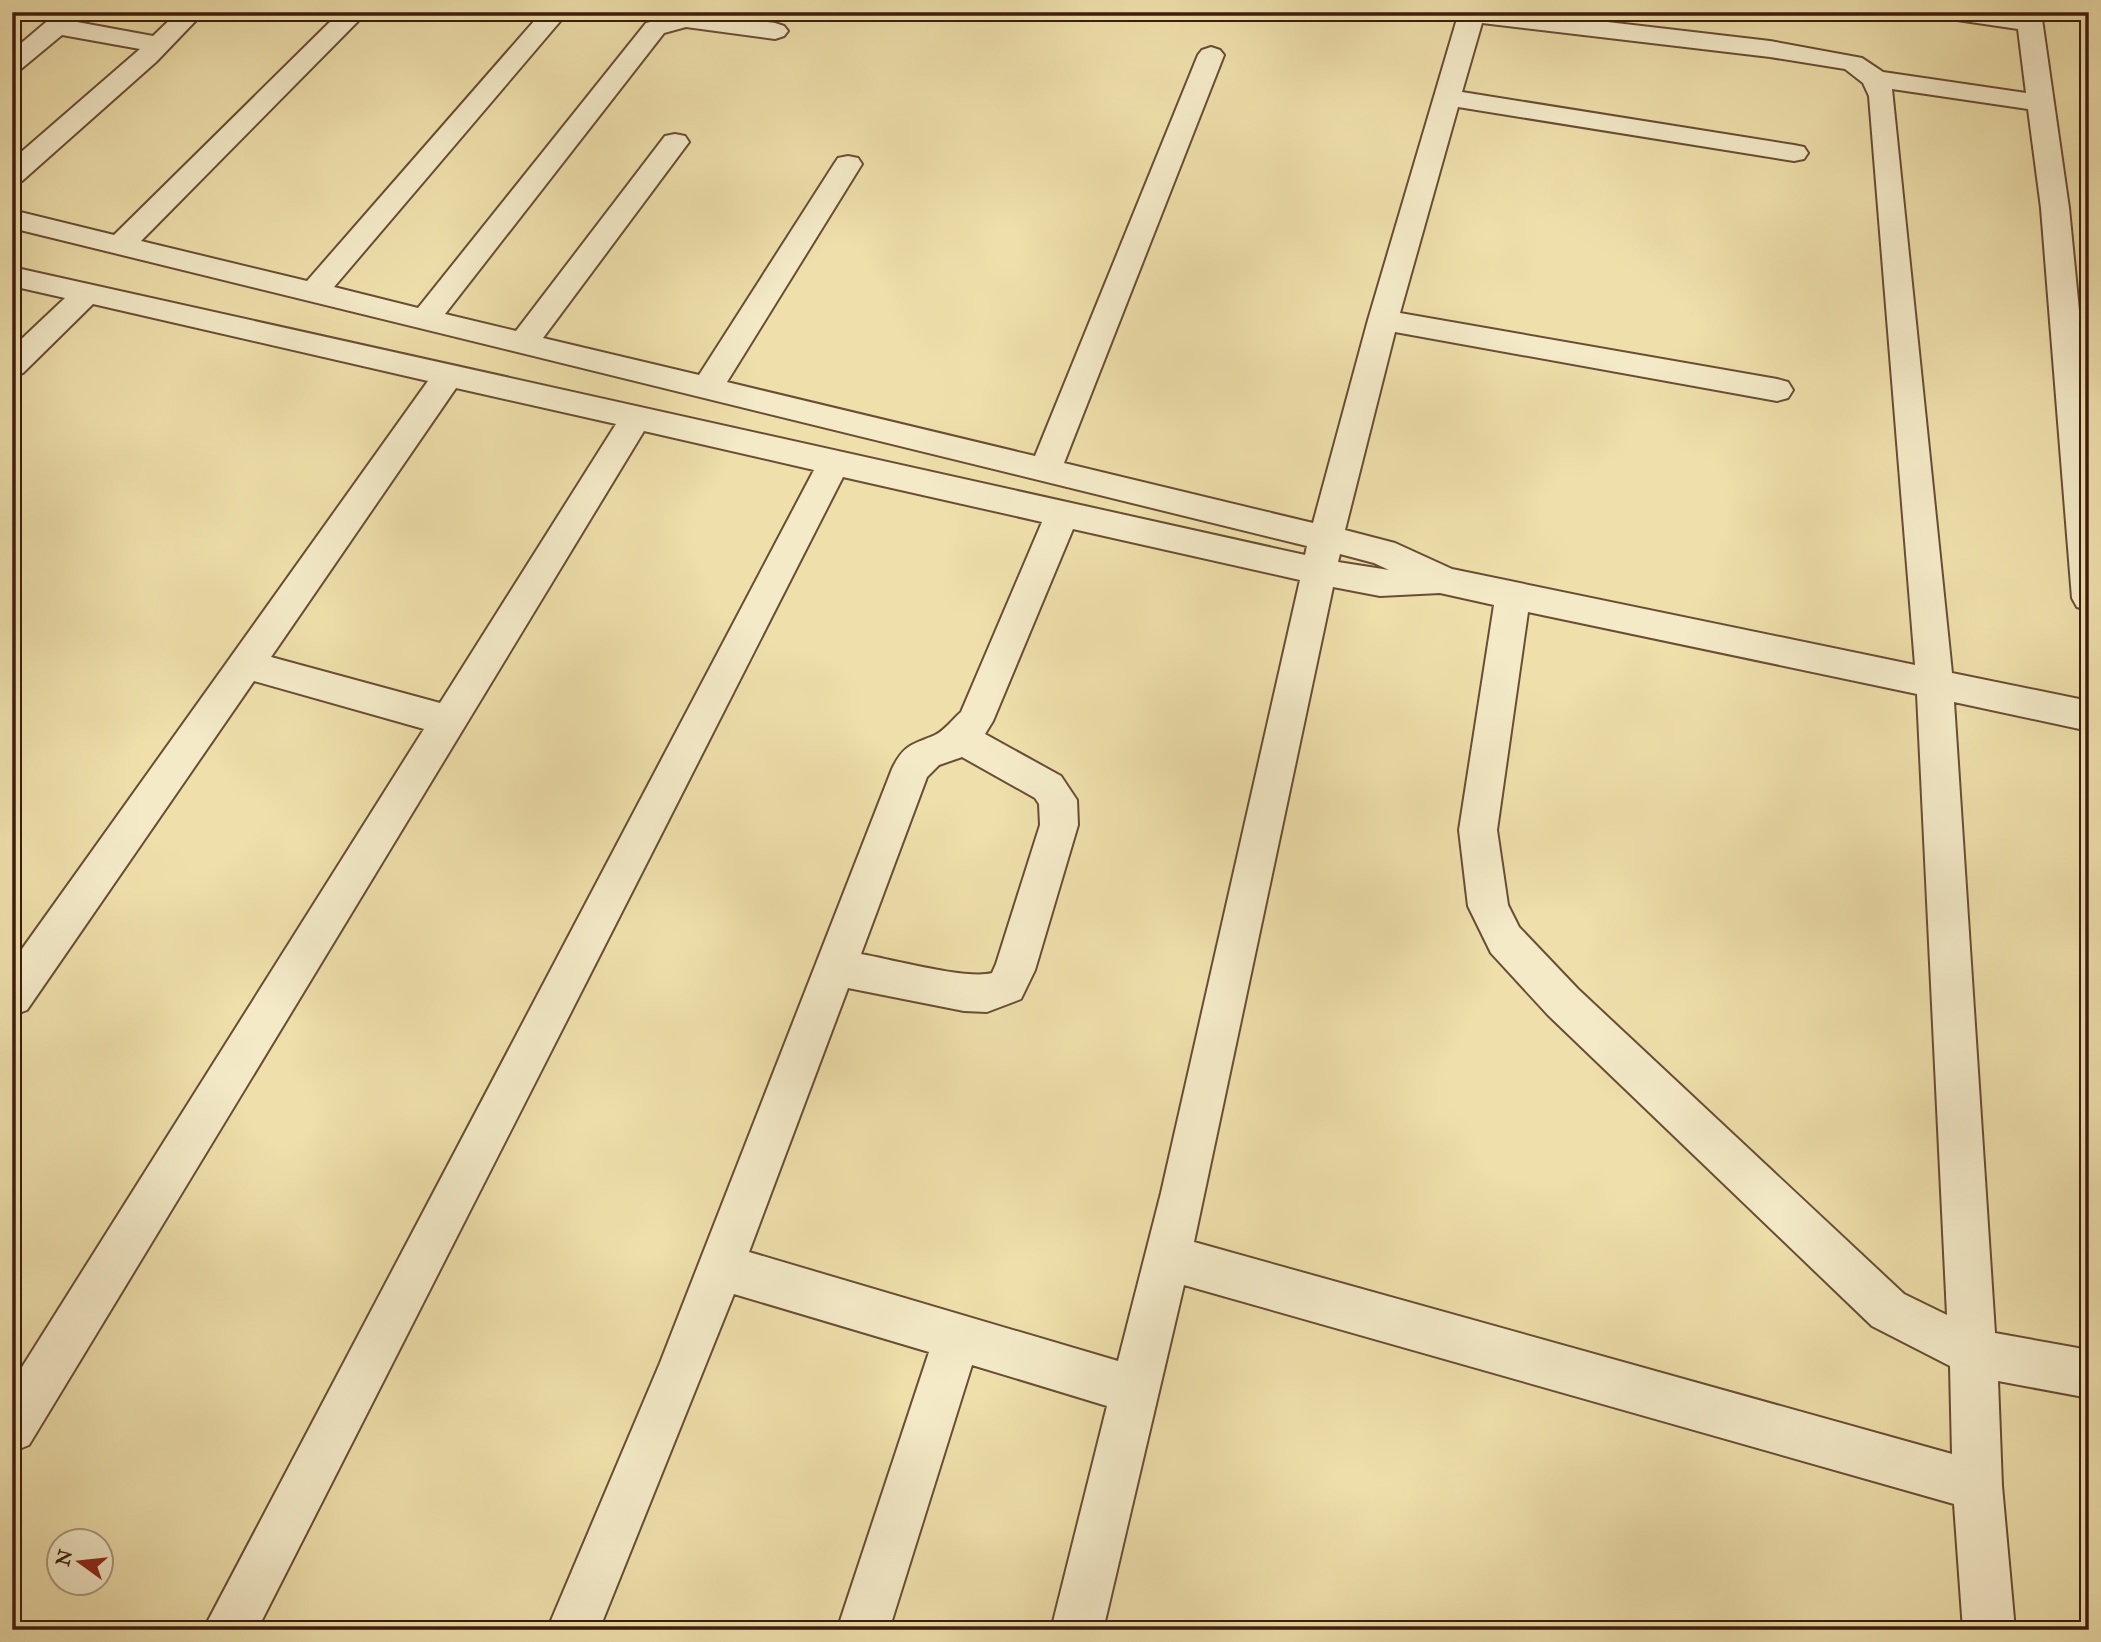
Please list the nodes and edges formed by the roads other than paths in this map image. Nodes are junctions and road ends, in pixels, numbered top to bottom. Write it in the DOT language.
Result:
graph roads {
  1 [pos="192,12"];
  2 [pos="355,12"];
  3 [pos="556,12"];
  4 [pos="1957,12"];
  5 [pos="1472,13"];
  6 [pos="723,17"];
  7 [pos="2029,18"];
  8 [pos="66,19"];
  9 [pos="775,31"];
  10 [pos="159,45"];
  11 [pos="1211,55"];
  12 [pos="12,64"];
  13 [pos="1875,79"];
  14 [pos="1448,98"];
  15 [pos="2042,103"];
  16 [pos="675,142"];
  17 [pos="1794,153"];
  18 [pos="848,164"];
  19 [pos="12,175"];
  20 [pos="12,219"];
  21 [pos="120,245"];
  22 [pos="12,276"];
  23 [pos="314,292"];
  24 [pos="86,293"];
  25 [pos="425,319"];
  26 [pos="1383,320"];
  27 [pos="523,343"];
  28 [pos="12,366"];
  29 [pos="449,375"];
  30 [pos="708,388"];
  31 [pos="1777,390"];
  32 [pos="636,418"];
  33 [pos="833,464"];
  34 [pos="1045,470"];
  35 [pos="1062,515"];
  36 [pos="1323,554"];
  37 [pos="1513,595"];
  38 [pos="2089,598"];
  39 [pos="246,664"];
  40 [pos="1935,684"];
  41 [pos="2089,716"];
  42 [pos="450,722"];
  43 [pos="960,738"];
  44 [pos="834,967"];
  45 [pos="12,997"];
  46 [pos="1167,1257"];
  47 [pos="721,1267"];
  48 [pos="957,1338"];
  49 [pos="1973,1353"];
  50 [pos="2089,1374"];
  51 [pos="1135,1390"];
  52 [pos="12,1428"];
  53 [pos="1977,1486"];
  54 [pos="229,1630"];
  55 [pos="573,1630"];
  56 [pos="863,1630"];
  57 [pos="1077,1630"];
  58 [pos="1990,1630"];
  1 -- 10 [label="street"];
  2 -- 21 [label="street"];
  3 -- 23 [label="street"];
  4 -- 7 [label="street"];
  5 -- 13 [label="street"];
  5 -- 14 [label="street"];
  6 -- 9 [label="street"];
  6 -- 25 [label="street"];
  7 -- 15 [label="street"];
  8 -- 10 [label="street"];
  8 -- 12 [label="street"];
  10 -- 19 [label="street"];
  11 -- 34 [label="street"];
  13 -- 15 [label="street"];
  13 -- 40 [label="street"];
  14 -- 17 [label="street"];
  14 -- 26 [label="street"];
  15 -- 38 [label="street"];
  16 -- 27 [label="street"];
  18 -- 30 [label="street"];
  20 -- 21 [label="street"];
  21 -- 23 [label="street"];
  22 -- 24 [label="street"];
  23 -- 25 [label="street"];
  24 -- 28 [label="street"];
  24 -- 29 [label="street"];
  25 -- 27 [label="street"];
  26 -- 31 [label="street"];
  26 -- 36 [label="street"];
  27 -- 30 [label="street"];
  29 -- 32 [label="street"];
  29 -- 39 [label="street"];
  30 -- 34 [label="street"];
  32 -- 33 [label="street"];
  32 -- 42 [label="street"];
  33 -- 35 [label="street"];
  33 -- 54 [label="street"];
  34 -- 36 [label="street"];
  35 -- 36 [label="street"];
  35 -- 43 [label="street"];
  36 -- 37 [label="street"];
  36 -- 46 [label="street"];
  37 -- 40 [label="street"];
  37 -- 49 [label="street"];
  39 -- 42 [label="street"];
  39 -- 45 [label="street"];
  40 -- 41 [label="street"];
  40 -- 49 [label="street"];
  42 -- 52 [label="street"];
  43 -- 44 [label="street"];
  43 -- 44 [label="street"];
  44 -- 47 [label="street"];
  46 -- 51 [label="street"];
  46 -- 53 [label="street"];
  47 -- 48 [label="street"];
  47 -- 55 [label="street"];
  48 -- 51 [label="street"];
  48 -- 56 [label="street"];
  49 -- 50 [label="street"];
  49 -- 53 [label="street"];
  51 -- 57 [label="street"];
  53 -- 58 [label="street"];
}
